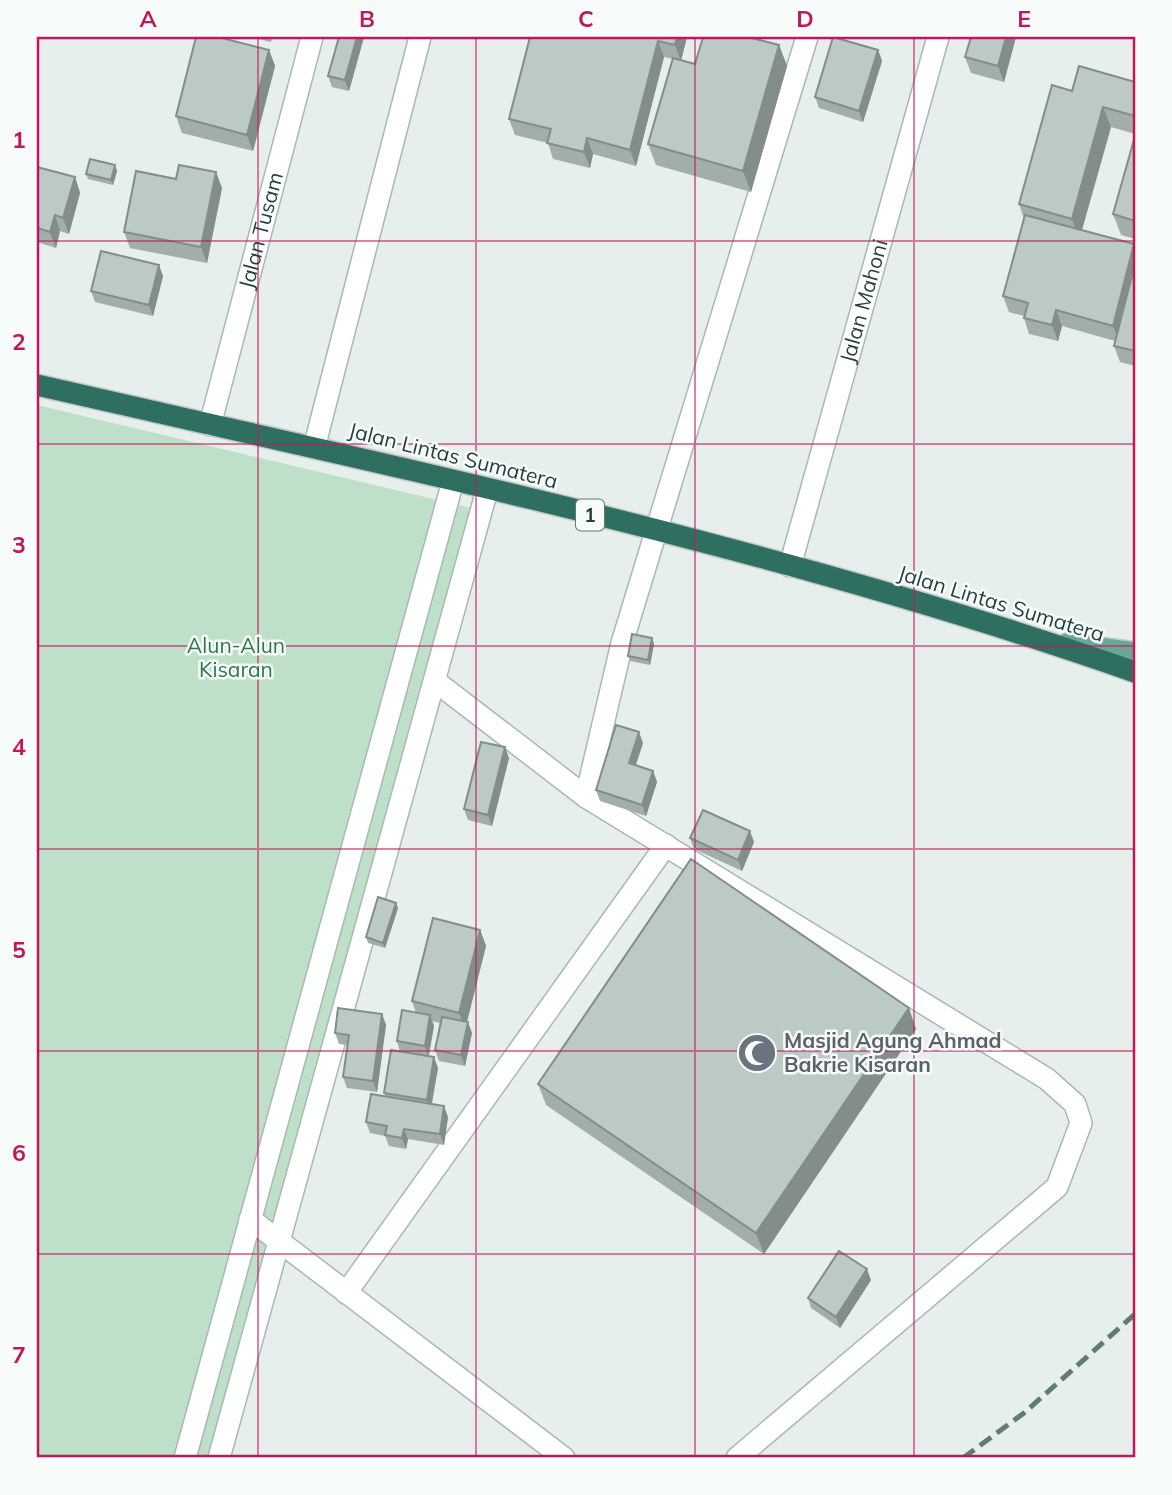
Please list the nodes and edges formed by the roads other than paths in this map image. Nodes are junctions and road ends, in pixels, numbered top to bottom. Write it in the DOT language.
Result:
graph roads {
  1 [pos="312,37"];
  2 [pos="420,37"];
  3 [pos="807,37"];
  4 [pos="938,37"];
  5 [pos="37,385"];
  6 [pos="210,425"];
  7 [pos="314,448"];
  8 [pos="453,481"];
  9 [pos="487,490"];
  10 [pos="656,532"];
  11 [pos="790,566"];
  12 [pos="1044,640"];
  13 [pos="1135,653"];
  14 [pos="1135,672"];
  15 [pos="435,681"];
  16 [pos="586,797"];
  17 [pos="666,845"];
  18 [pos="250,1219"];
  19 [pos="280,1242"];
  20 [pos="346,1293"];
  21 [pos="185,1458"];
  22 [pos="219,1458"];
  23 [pos="564,1458"];
  24 [pos="737,1458"];
  1 -- 6 [label="street, Jalan Tusam"];
  2 -- 7 [label="street"];
  3 -- 10 [label="street"];
  4 -- 11 [label="street, Jalan Mahoni"];
  5 -- 6 [label="highway, Jalan Lintas Sumatera / 1"];
  6 -- 7 [label="highway, Jalan Lintas Sumatera / 1"];
  7 -- 8 [label="highway, Jalan Lintas Sumatera / 1"];
  8 -- 9 [label="highway, Jalan Lintas Sumatera / 1"];
  8 -- 18 [label="street"];
  9 -- 10 [label="highway, Jalan Lintas Sumatera / 1"];
  9 -- 15 [label="street"];
  10 -- 11 [label="highway, Jalan Lintas Sumatera / 1"];
  10 -- 16 [label="street"];
  11 -- 12 [label="highway, Jalan Lintas Sumatera / 1"];
  12 -- 13 [label="main road"];
  12 -- 14 [label="highway, Jalan Lintas Sumatera / 1"];
  15 -- 16 [label="street"];
  15 -- 19 [label="street"];
  16 -- 17 [label="street"];
  17 -- 20 [label="street"];
  17 -- 24 [label="street"];
  18 -- 19 [label="street"];
  18 -- 21 [label="street"];
  19 -- 20 [label="street"];
  19 -- 22 [label="street"];
  20 -- 23 [label="street"];
}
